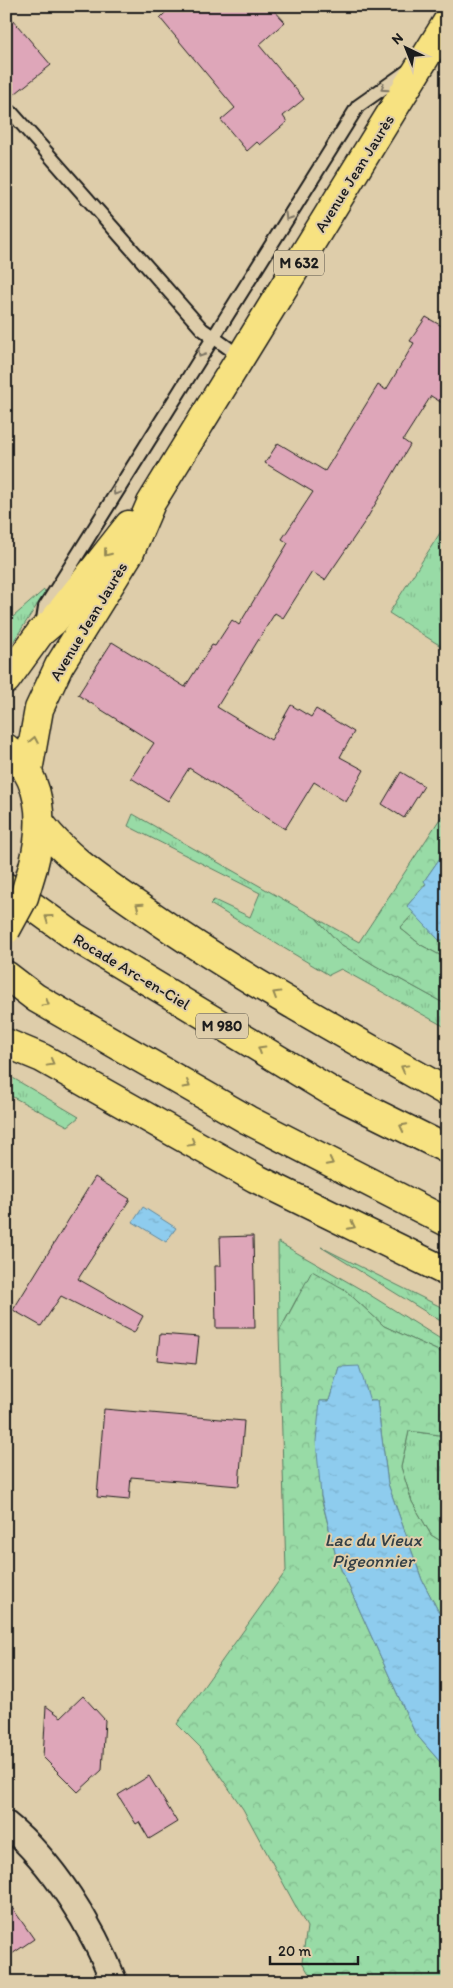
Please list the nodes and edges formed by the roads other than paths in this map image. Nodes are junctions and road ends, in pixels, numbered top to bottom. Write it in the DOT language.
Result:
graph roads {
  1 [pos="447,22"];
  2 [pos="424,60"];
  3 [pos="12,113"];
  4 [pos="212,337"];
  5 [pos="241,357"];
  6 [pos="151,503"];
  7 [pos="40,633"];
  8 [pos="6,680"];
  9 [pos="6,748"];
  10 [pos="28,771"];
  11 [pos="41,824"];
  12 [pos="6,887"];
  13 [pos="6,930"];
  14 [pos="6,975"];
  15 [pos="6,1043"];
  16 [pos="447,1092"];
  17 [pos="447,1149"];
  18 [pos="447,1222"];
  19 [pos="447,1272"];
  20 [pos="6,1824"];
  21 [pos="114,1982"];
  1 -- 2 [label="main road, Avenue Jean Jaurès / M 632"];
  2 -- 4 [label="lane, one-way"];
  2 -- 5 [label="main road, Avenue Jean Jaurès / M 632"];
  3 -- 4 [label="lane"];
  4 -- 5 [label="lane"];
  4 -- 7 [label="lane, one-way"];
  5 -- 6 [label="main road, Avenue Jean Jaurès / M 632"];
  6 -- 7 [label="main road, Avenue Jean Jaurès / M 632, one-way"];
  10 -- 6 [label="main road, Avenue Jean Jaurès / M 632, one-way"];
  7 -- 8 [label="main road, Avenue Jean Jaurès / M 632"];
  9 -- 10 [label="main road"];
  10 -- 11 [label="main road"];
  11 -- 13 [label="main road, bridge"];
  16 -- 11 [label="main road, one-way"];
  17 -- 12 [label="main road, Rocade Arc-en-Ciel / M 980, one-way"];
  14 -- 18 [label="main road, one-way"];
  15 -- 19 [label="main road, one-way"];
  20 -- 21 [label="street"];
}
